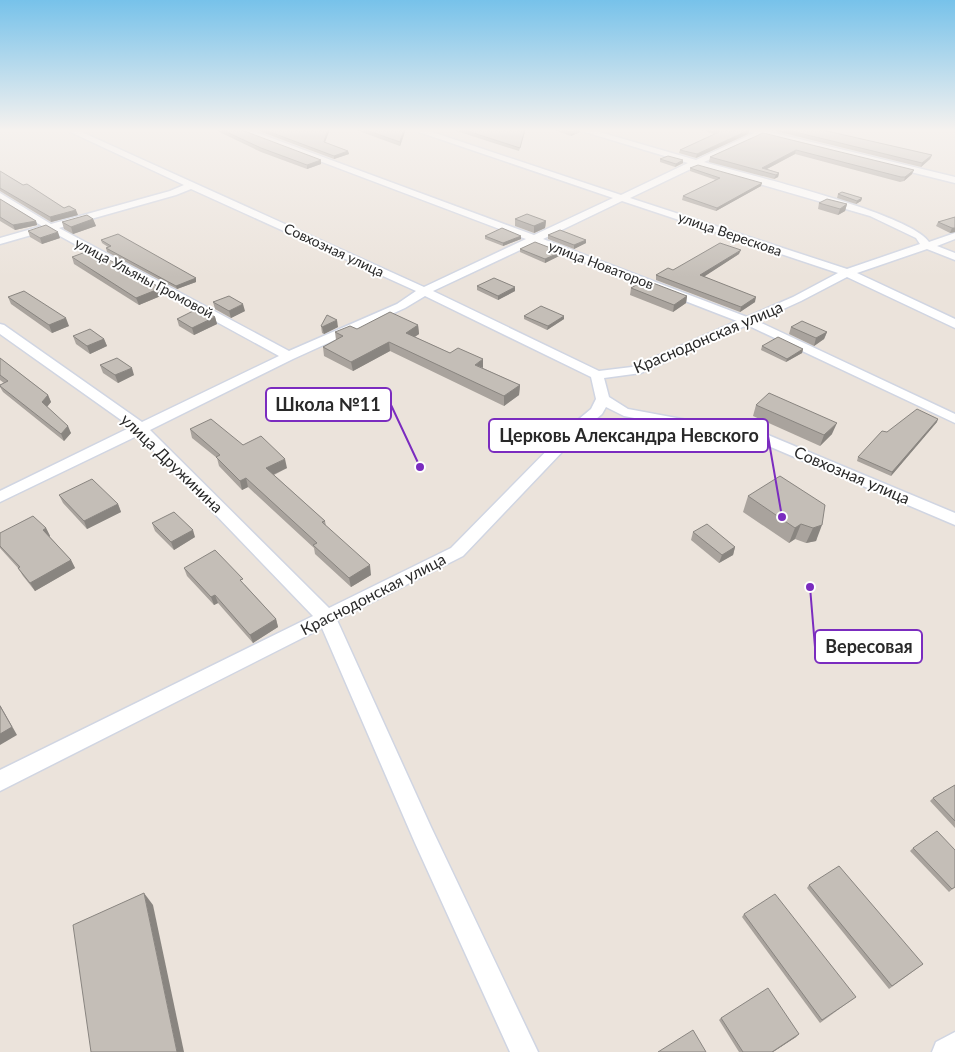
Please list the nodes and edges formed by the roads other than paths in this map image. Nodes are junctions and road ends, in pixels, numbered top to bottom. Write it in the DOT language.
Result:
graph roads {
  1 [pos="177,178"];
  2 [pos="371,178"];
  3 [pos="564,178"];
  4 [pos="666,178"];
  5 [pos="748,178"];
  6 [pos="192,185"];
  7 [pos="0,196"];
  8 [pos="622,197"];
  9 [pos="50,227"];
  10 [pos="955,236"];
  11 [pos="535,239"];
  12 [pos="0,241"];
  13 [pos="926,245"];
  14 [pos="955,257"];
  15 [pos="847,273"];
  16 [pos="424,291"];
  17 [pos="747,321"];
  18 [pos="955,324"];
  19 [pos="0,328"];
  20 [pos="289,356"];
  21 [pos="597,375"];
  22 [pos="603,399"];
  23 [pos="955,419"];
  24 [pos="140,428"];
  25 [pos="0,497"];
  26 [pos="955,518"];
  27 [pos="327,618"];
  28 [pos="0,781"];
  29 [pos="955,1046"];
  30 [pos="524,1052"];
  31 [pos="946,1052"];
  1 -- 6 [label="street, Совхозная улица"];
  2 -- 11 [label="street, улица Новаторов"];
  3 -- 8 [label="street, улица Верескова"];
  4 -- 8 [label="street"];
  5 -- 13 [label="street"];
  6 -- 9 [label="street"];
  6 -- 16 [label="street, Совхозная улица"];
  7 -- 9 [label="street, улица Ульяны Громовой"];
  8 -- 11 [label="street"];
  8 -- 15 [label="street, улица Верескова"];
  9 -- 12 [label="street"];
  9 -- 20 [label="street, улица Ульяны Громовой"];
  10 -- 13 [label="street, Краснодонская улица"];
  11 -- 16 [label="street"];
  11 -- 17 [label="street, улица Новаторов"];
  13 -- 14 [label="street"];
  13 -- 15 [label="street, Краснодонская улица"];
  15 -- 17 [label="street, Краснодонская улица"];
  15 -- 18 [label="street, улица Верескова"];
  16 -- 20 [label="street"];
  16 -- 21 [label="street, Совхозная улица"];
  17 -- 21 [label="street, Краснодонская улица"];
  17 -- 23 [label="street, улица Новаторов"];
  19 -- 24 [label="street, улица Дружинина"];
  20 -- 24 [label="street"];
  21 -- 22 [label="street"];
  22 -- 26 [label="street, Совхозная улица"];
  22 -- 27 [label="street, Краснодонская улица"];
  24 -- 25 [label="street"];
  24 -- 27 [label="street, улица Дружинина"];
  27 -- 28 [label="street, Краснодонская улица"];
  27 -- 30 [label="street"];
  29 -- 31 [label="street"];
}
